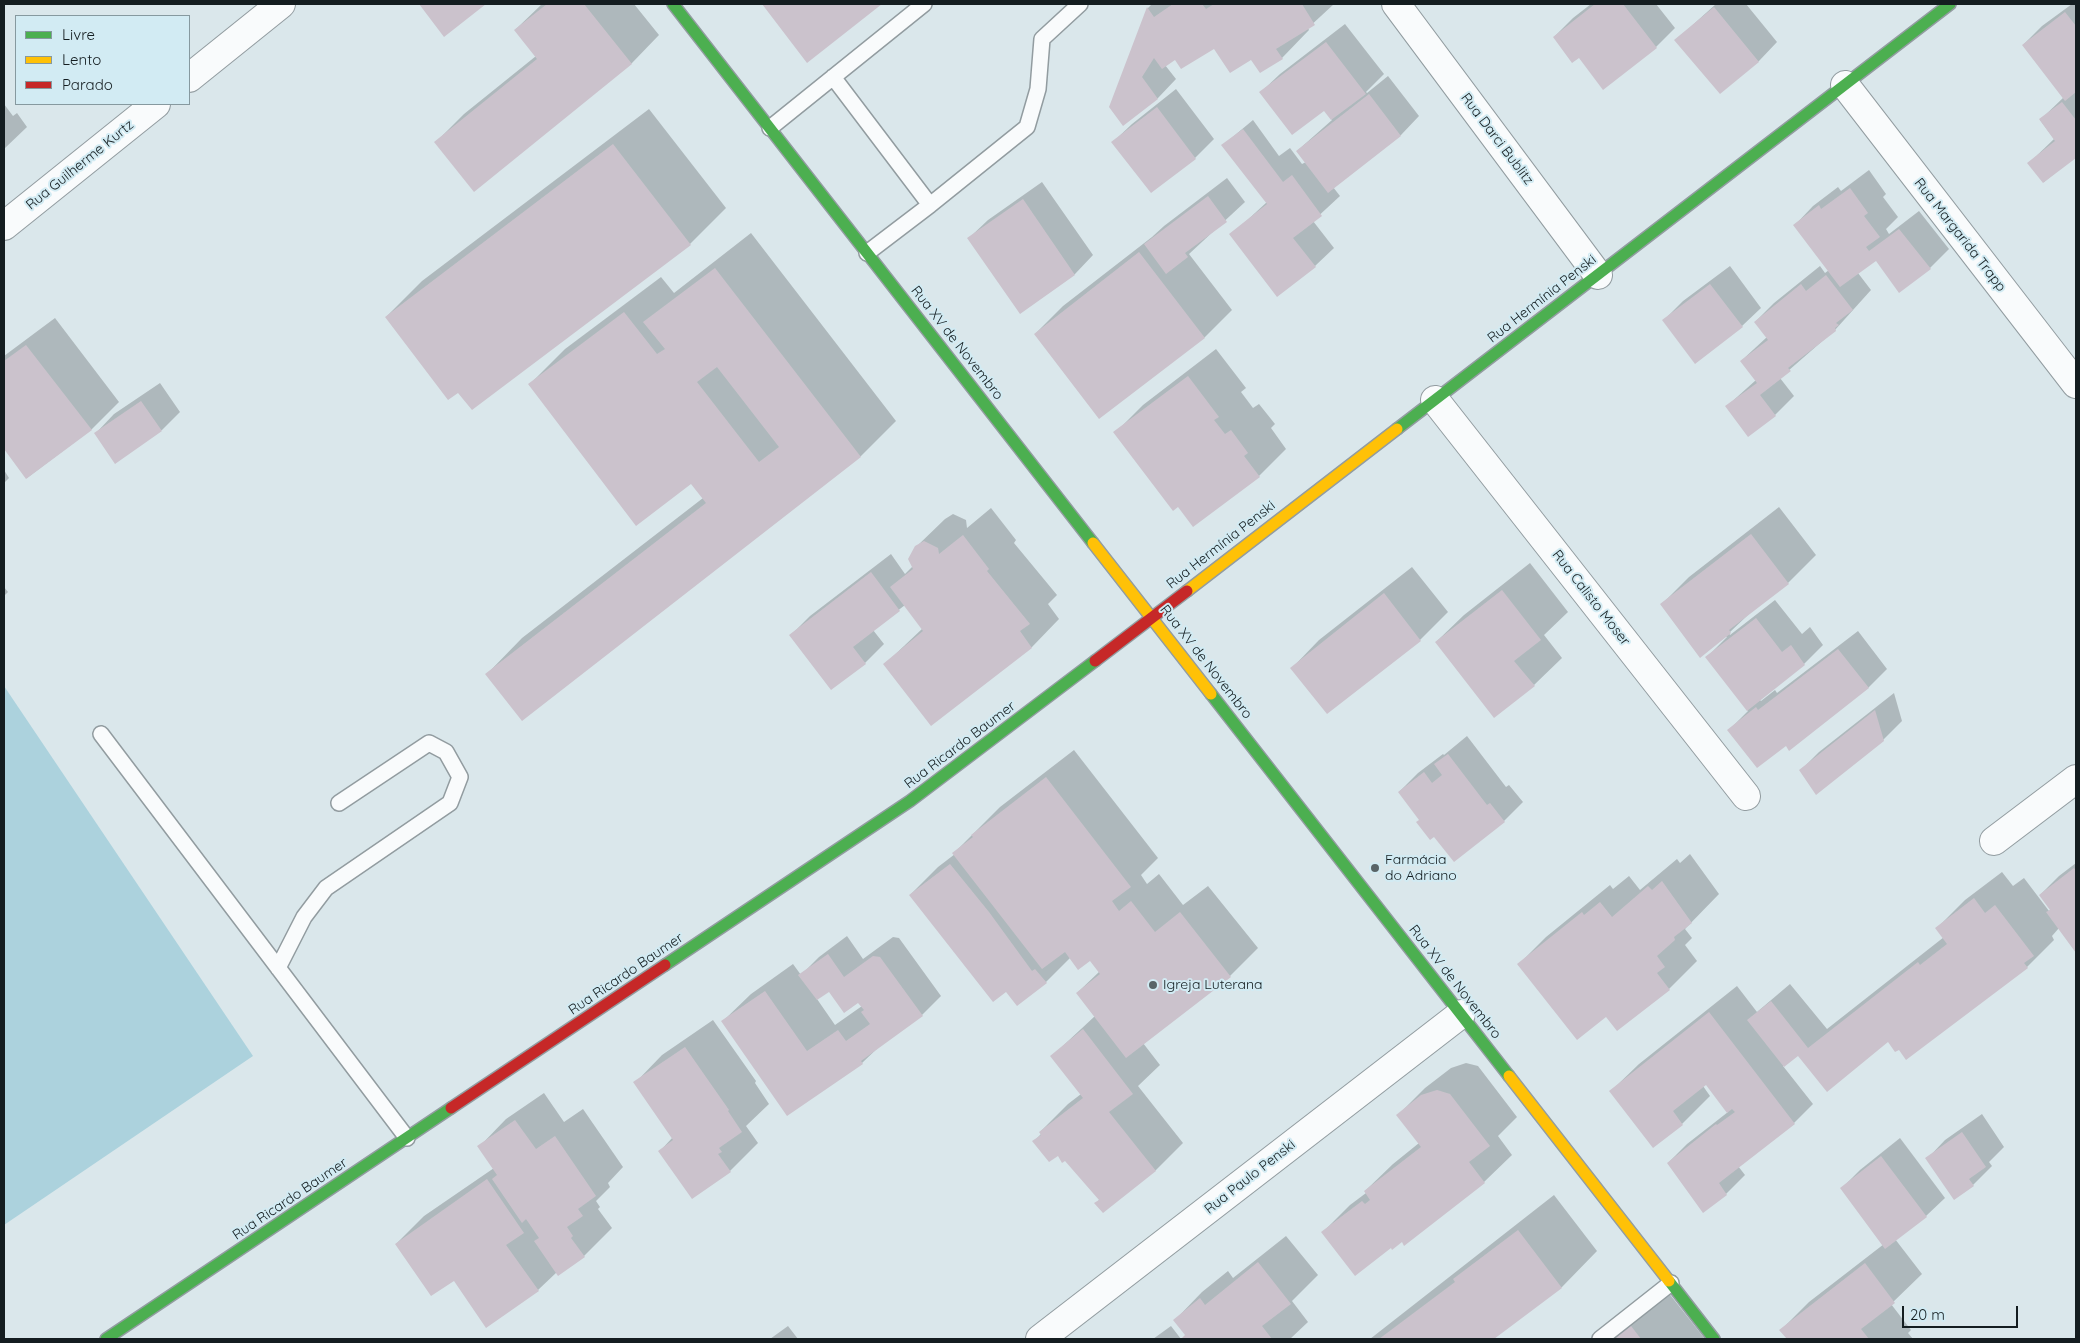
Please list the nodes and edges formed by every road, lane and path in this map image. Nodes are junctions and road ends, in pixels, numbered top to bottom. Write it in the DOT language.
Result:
graph roads {
  1 [pos="281,4"];
  2 [pos="673,4"];
  3 [pos="924,4"];
  4 [pos="1080,4"];
  5 [pos="1396,4"];
  6 [pos="1950,4"];
  7 [pos="190,77"];
  8 [pos="833,77"];
  9 [pos="1845,85"];
  10 [pos="155,105"];
  11 [pos="770,128"];
  12 [pos="930,205"];
  13 [pos="4,226"];
  14 [pos="868,253"];
  15 [pos="1598,275"];
  16 [pos="2072,370"];
  17 [pos="1435,400"];
  18 [pos="1152,617"];
  19 [pos="101,734"];
  20 [pos="2076,779"];
  21 [pos="1746,796"];
  22 [pos="339,803"];
  23 [pos="1994,841"];
  24 [pos="278,968"];
  25 [pos="1461,1014"];
  26 [pos="407,1138"];
  27 [pos="1671,1283"];
  28 [pos="106,1339"];
  29 [pos="1040,1339"];
  30 [pos="1600,1339"];
  31 [pos="1714,1339"];
  1 -- 7 [label="street"];
  2 -- 11 [label="street, Rua XV de Novembro"];
  3 -- 8 [label="lane"];
  4 -- 12 [label="lane"];
  5 -- 15 [label="street, Rua Darci Bublitz"];
  6 -- 9 [label="street, Rua Hermínia Penski"];
  8 -- 11 [label="lane"];
  8 -- 12 [label="lane"];
  9 -- 15 [label="street, Rua Hermínia Penski"];
  9 -- 16 [label="street, Rua Margarida Trapp"];
  10 -- 13 [label="street, Rua Guilherme Kurtz"];
  11 -- 14 [label="street, Rua XV de Novembro"];
  12 -- 14 [label="lane"];
  14 -- 18 [label="street, Rua XV de Novembro"];
  15 -- 17 [label="street, Rua Hermínia Penski"];
  17 -- 18 [label="street, Rua Hermínia Penski"];
  17 -- 21 [label="street, Rua Calisto Moser"];
  18 -- 25 [label="street, Rua XV de Novembro"];
  18 -- 26 [label="street, Rua Ricardo Baumer"];
  19 -- 24 [label="lane"];
  20 -- 23 [label="street"];
  22 -- 24 [label="lane"];
  24 -- 26 [label="lane"];
  25 -- 27 [label="street, Rua XV de Novembro"];
  25 -- 29 [label="street, Rua Paulo Penski"];
  26 -- 28 [label="street, Rua Ricardo Baumer"];
  27 -- 30 [label="lane"];
  27 -- 31 [label="street, Rua XV de Novembro"];
}
